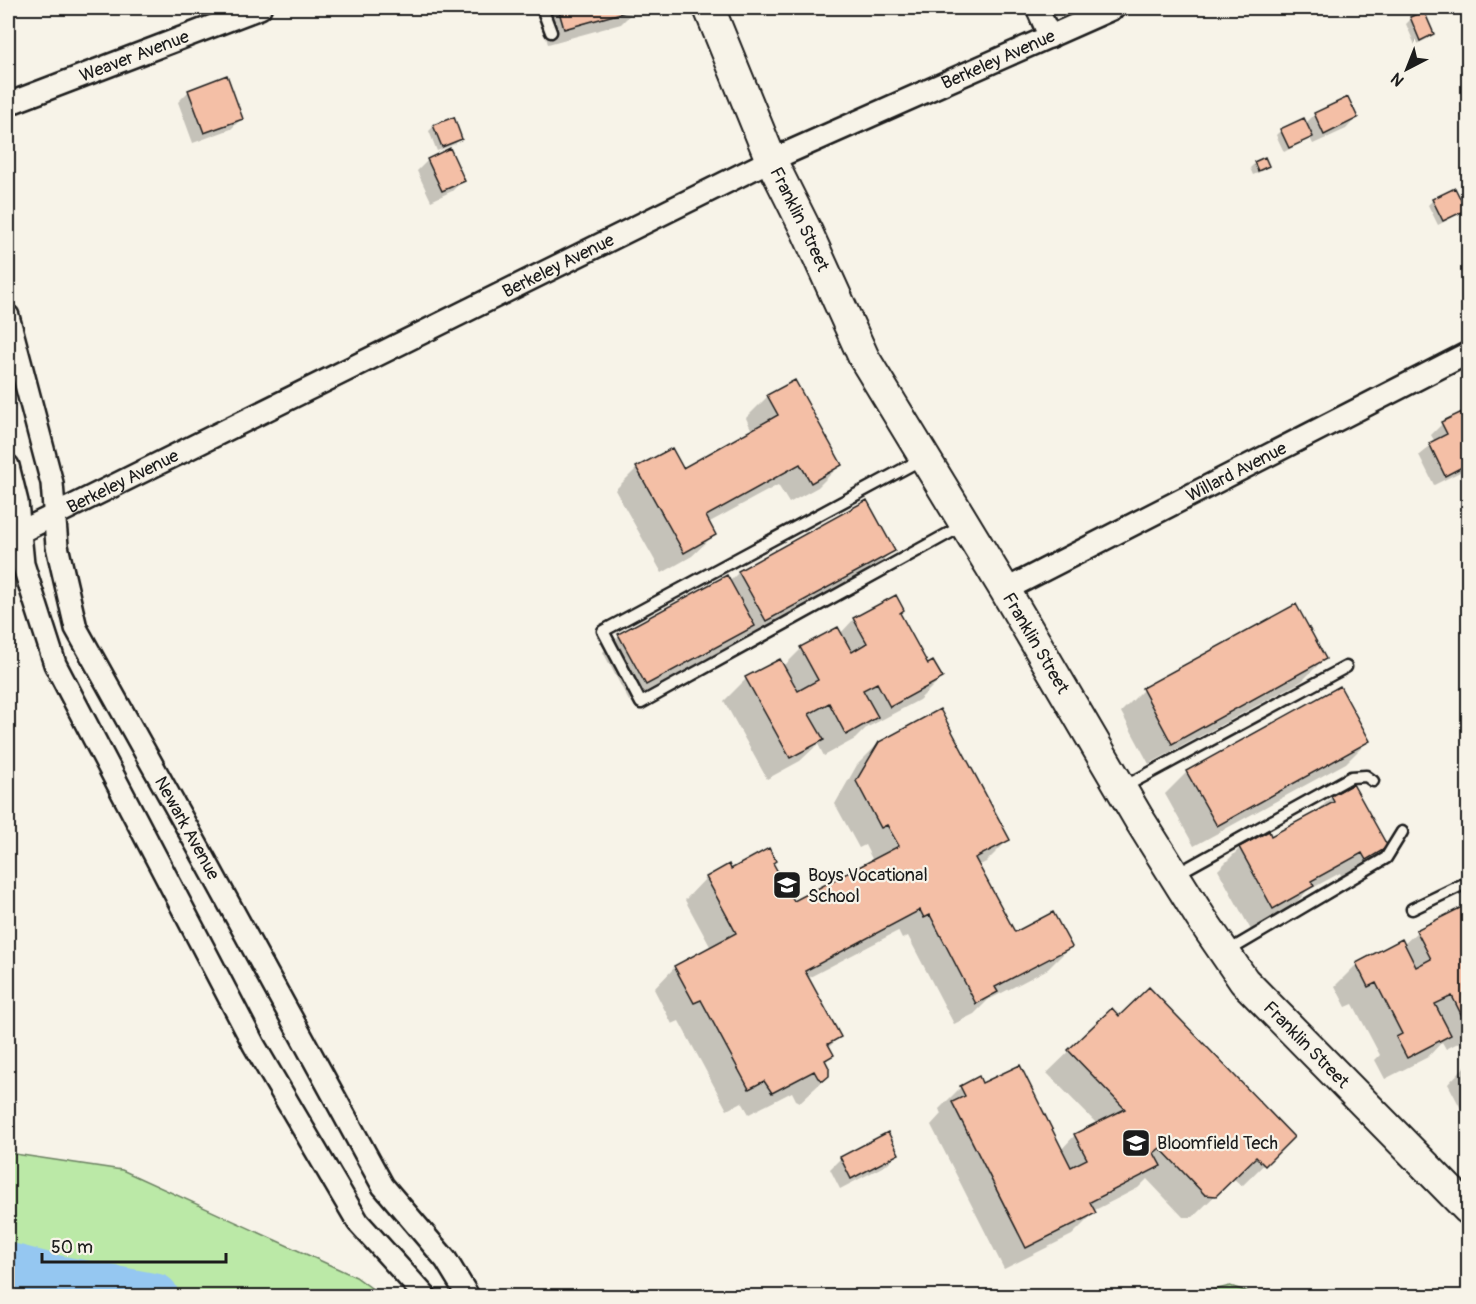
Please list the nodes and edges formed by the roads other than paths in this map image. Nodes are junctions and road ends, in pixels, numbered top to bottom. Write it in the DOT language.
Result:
graph roads {
  1 [pos="260,8"];
  2 [pos="543,8"];
  3 [pos="709,8"];
  4 [pos="1037,8"];
  5 [pos="1114,8"];
  6 [pos="551,32"];
  7 [pos="1050,37"];
  8 [pos="8,104"];
  9 [pos="771,160"];
  10 [pos="8,316"];
  11 [pos="1468,353"];
  12 [pos="925,458"];
  13 [pos="8,466"];
  14 [pos="54,514"];
  15 [pos="965,524"];
  16 [pos="14,535"];
  17 [pos="1005,590"];
  18 [pos="1346,667"];
  19 [pos="1373,781"];
  20 [pos="1121,788"];
  21 [pos="1402,831"];
  22 [pos="1174,875"];
  23 [pos="1468,882"];
  24 [pos="1412,909"];
  25 [pos="1225,953"];
  26 [pos="1468,1209"];
  27 [pos="425,1296"];
  28 [pos="468,1296"];
  1 -- 8 [label="street, Weaver Avenue"];
  2 -- 6 [label="lane"];
  3 -- 9 [label="main road, Franklin Street"];
  4 -- 7 [label="street"];
  5 -- 7 [label="street, Berkeley Avenue"];
  7 -- 9 [label="street, Berkeley Avenue"];
  9 -- 12 [label="main road, Franklin Street"];
  9 -- 14 [label="street, Berkeley Avenue"];
  10 -- 14 [label="street, Newark Avenue"];
  11 -- 17 [label="street, Willard Avenue"];
  12 -- 15 [label="main road, Franklin Street"];
  12 -- 15 [label="lane"];
  13 -- 16 [label="street"];
  14 -- 16 [label="street, Berkeley Avenue"];
  14 -- 28 [label="street, Newark Avenue"];
  15 -- 17 [label="main road, Franklin Street"];
  16 -- 27 [label="street"];
  17 -- 20 [label="main road, Franklin Street"];
  18 -- 20 [label="lane"];
  19 -- 22 [label="lane"];
  20 -- 22 [label="main road, Franklin Street"];
  21 -- 25 [label="lane"];
  22 -- 25 [label="main road, Franklin Street"];
  23 -- 24 [label="lane"];
  25 -- 26 [label="main road, Franklin Street"];
}
